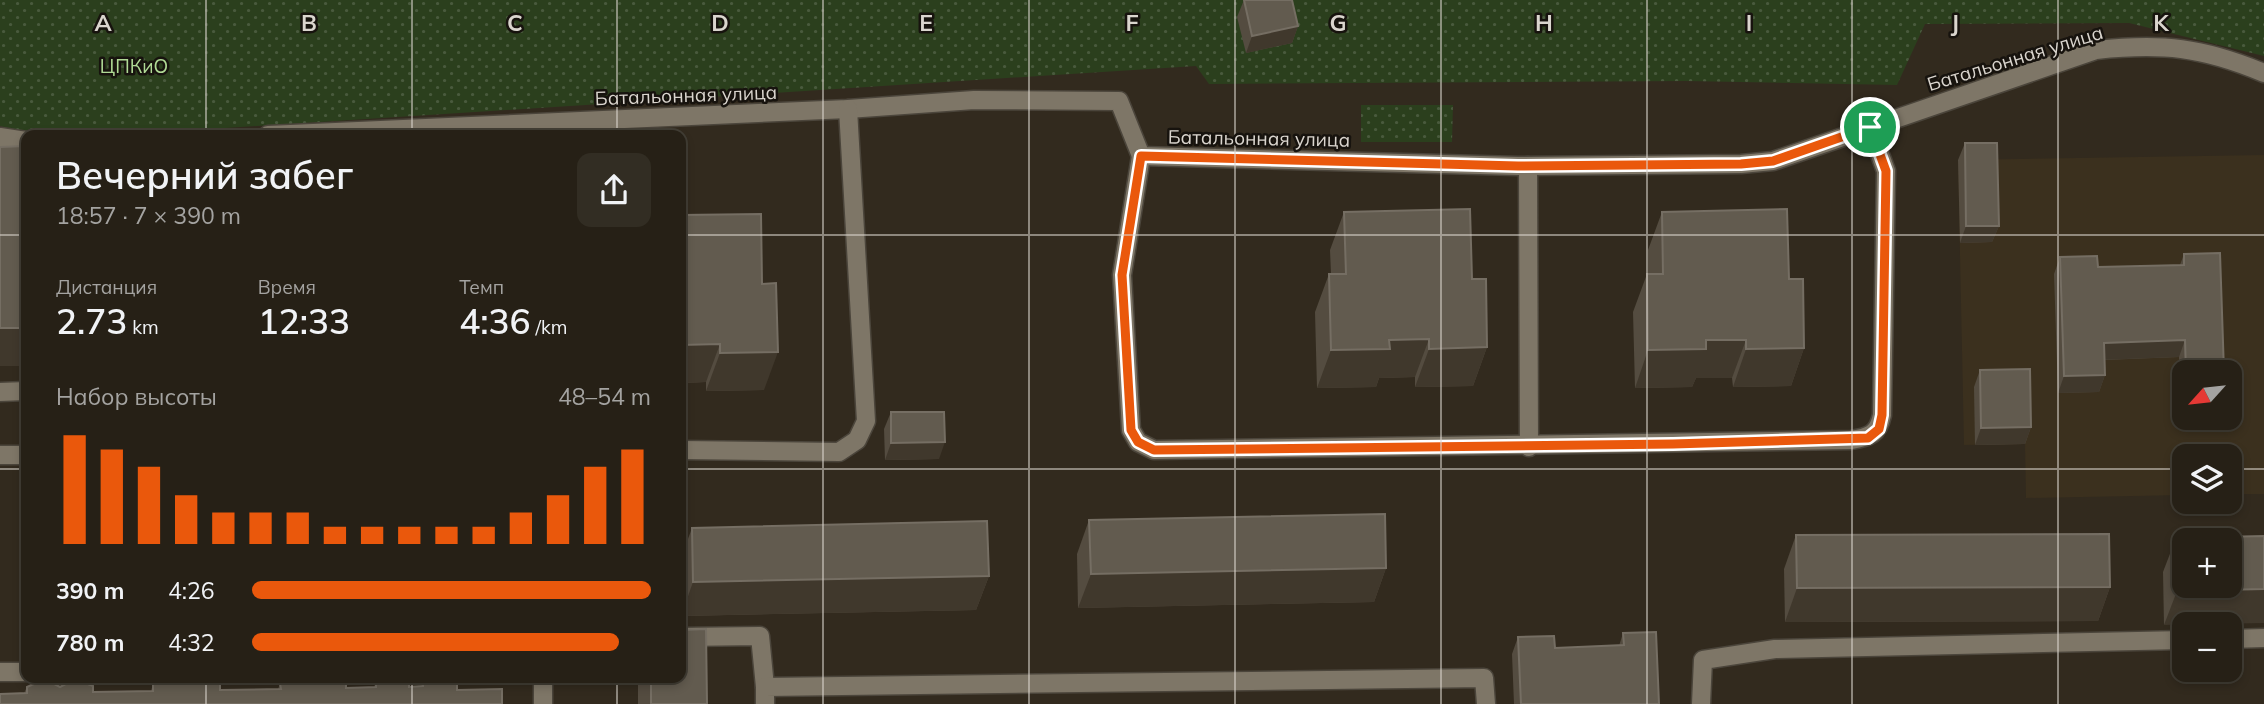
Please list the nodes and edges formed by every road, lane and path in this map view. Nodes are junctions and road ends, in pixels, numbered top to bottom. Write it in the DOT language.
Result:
graph roads {
  1 [pos="2264,73"];
  2 [pos="848,109"];
  3 [pos="1870,127"];
  4 [pos="541,128"];
  5 [pos="464,130"];
  6 [pos="0,137"];
  7 [pos="21,140"];
  8 [pos="1141,156"];
  9 [pos="1528,166"];
  10 [pos="21,391"];
  11 [pos="0,392"];
  12 [pos="1530,447"];
  13 [pos="686,450"];
  14 [pos="0,455"];
  15 [pos="21,455"];
  16 [pos="686,637"];
  17 [pos="2264,638"];
  18 [pos="2242,639"];
  19 [pos="2172,640"];
  20 [pos="0,672"];
  21 [pos="21,672"];
  22 [pos="542,683"];
  23 [pos="765,695"];
  24 [pos="543,704"];
  25 [pos="1486,704"];
  26 [pos="1701,704"];
  1 -- 3 [label="street, Батальонная улица"];
  2 -- 4 [label="street, Батальонная улица"];
  2 -- 8 [label="street, Батальонная улица"];
  2 -- 13 [label="street"];
  3 -- 9 [label="street, Батальонная улица"];
  3 -- 12 [label="street"];
  4 -- 5 [label="street, Батальонная улица"];
  6 -- 7 [label="street"];
  8 -- 9 [label="street, Батальонная улица"];
  8 -- 12 [label="street"];
  9 -- 12 [label="street"];
  10 -- 11 [label="street"];
  14 -- 15 [label="street"];
  16 -- 23 [label="street"];
  17 -- 18 [label="street"];
  19 -- 26 [label="street"];
  20 -- 21 [label="street"];
  22 -- 24 [label="street"];
  23 -- 25 [label="street"];
}
